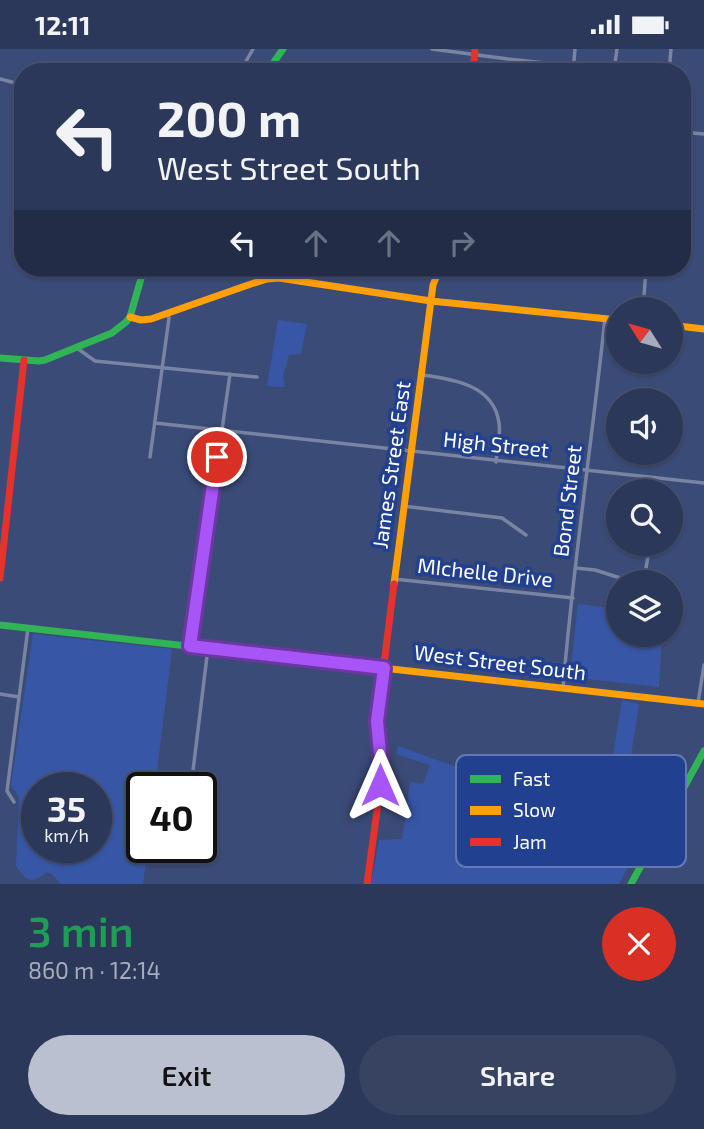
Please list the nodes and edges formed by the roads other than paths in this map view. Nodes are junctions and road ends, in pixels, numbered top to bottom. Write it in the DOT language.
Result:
graph roads {
  1 [pos="432,49"];
  2 [pos="475,52"];
  3 [pos="538,63"];
  4 [pos="141,277"];
  5 [pos="436,277"];
  6 [pos="645,277"];
  7 [pos="644,297"];
  8 [pos="431,301"];
  9 [pos="168,313"];
  10 [pos="130,317"];
  11 [pos="605,319"];
  12 [pos="683,327"];
  13 [pos="704,329"];
  14 [pos="77,348"];
  15 [pos="0,358"];
  16 [pos="24,360"];
  17 [pos="162,369"];
  18 [pos="230,374"];
  19 [pos="421,375"];
  20 [pos="257,377"];
  21 [pos="155,423"];
  22 [pos="221,431"];
  23 [pos="410,452"];
  24 [pos="150,457"];
  25 [pos="496,462"];
  26 [pos="587,471"];
  27 [pos="704,483"];
  28 [pos="403,506"];
  29 [pos="526,535"];
  30 [pos="648,556"];
  31 [pos="575,568"];
  32 [pos="0,578"];
  33 [pos="394,579"];
  34 [pos="573,598"];
  35 [pos="0,625"];
  36 [pos="28,628"];
  37 [pos="190,646"];
  38 [pos="208,648"];
  39 [pos="704,665"];
  40 [pos="384,668"];
  41 [pos="563,688"];
  42 [pos="0,694"];
  43 [pos="19,697"];
  44 [pos="701,703"];
  45 [pos="704,751"];
  46 [pos="193,772"];
  47 [pos="686,784"];
  48 [pos="14,802"];
  49 [pos="640,867"];
  50 [pos="368,884"];
  51 [pos="631,884"];
  1 -- 2 [label="street"];
  2 -- 3 [label="street"];
  4 -- 10 [label="main road"];
  5 -- 8 [label="main road, James Street East"];
  6 -- 7 [label="street"];
  8 -- 9 [label="main road"];
  8 -- 11 [label="main road"];
  8 -- 19 [label="main road, James Street East"];
  9 -- 10 [label="main road"];
  9 -- 17 [label="street"];
  10 -- 14 [label="main road"];
  11 -- 26 [label="street, Bond Street"];
  12 -- 13 [label="main road"];
  14 -- 16 [label="main road"];
  14 -- 17 [label="street"];
  15 -- 16 [label="main road"];
  16 -- 32 [label="main road"];
  17 -- 18 [label="street"];
  17 -- 21 [label="street"];
  18 -- 20 [label="street"];
  18 -- 22 [label="street"];
  19 -- 23 [label="main road, James Street East"];
  19 -- 25 [label="street"];
  21 -- 22 [label="street, High Street"];
  21 -- 24 [label="street"];
  22 -- 23 [label="street, High Street"];
  22 -- 37 [label="street"];
  23 -- 25 [label="street, High Street"];
  23 -- 28 [label="main road, James Street East"];
  25 -- 26 [label="street, High Street"];
  26 -- 27 [label="street, High Street"];
  26 -- 31 [label="street, Bond Street"];
  28 -- 29 [label="street"];
  28 -- 33 [label="main road, James Street East"];
  30 -- 31 [label="street"];
  31 -- 34 [label="street, Bond Street"];
  33 -- 34 [label="street, MIchelle Drive"];
  33 -- 40 [label="main road, James Street East"];
  34 -- 41 [label="street, Bond Street"];
  35 -- 36 [label="main road, West Street South"];
  36 -- 37 [label="main road, West Street South"];
  36 -- 43 [label="street"];
  37 -- 38 [label="main road, West Street South"];
  38 -- 40 [label="main road, West Street South"];
  38 -- 46 [label="street"];
  39 -- 44 [label="street"];
  40 -- 41 [label="main road, West Street South"];
  40 -- 50 [label="main road, James Street East"];
  41 -- 44 [label="main road, West Street South"];
  42 -- 43 [label="street"];
  43 -- 48 [label="street"];
  45 -- 47 [label="main road"];
  49 -- 51 [label="main road"];
}
